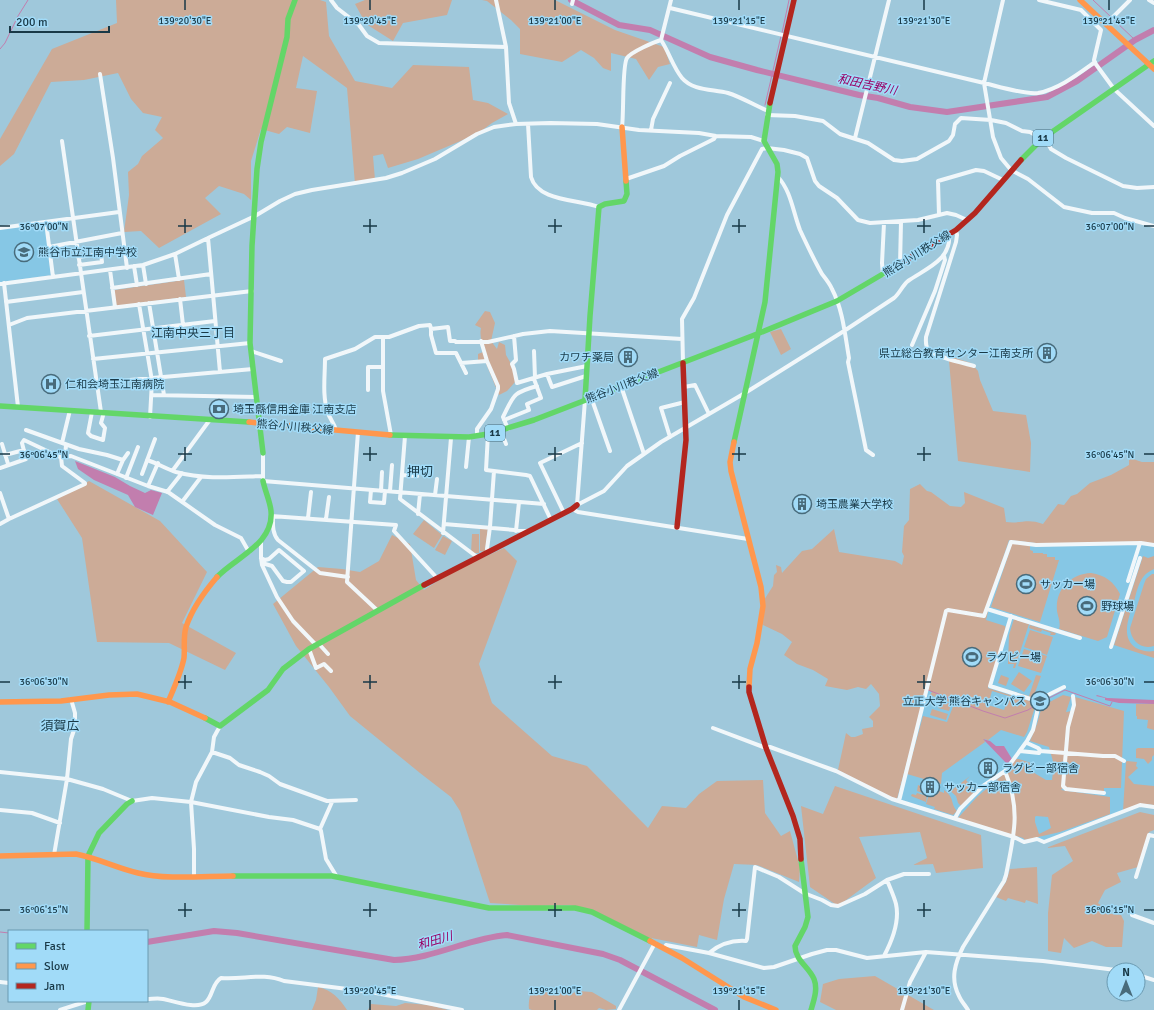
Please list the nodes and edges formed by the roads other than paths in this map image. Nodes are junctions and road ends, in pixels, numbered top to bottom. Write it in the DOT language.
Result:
graph roads {
  1 [pos="295,0"];
  2 [pos="330,0"];
  3 [pos="496,0"];
  4 [pos="671,0"];
  5 [pos="794,0"];
  6 [pos="889,0"];
  7 [pos="1003,0"];
  8 [pos="1039,0"];
  9 [pos="1080,0"];
  10 [pos="1128,0"];
  11 [pos="1149,0"];
  12 [pos="1154,3"];
  13 [pos="670,8"];
  14 [pos="1110,20"];
  15 [pos="785,35"];
  16 [pos="661,40"];
  17 [pos="506,47"];
  18 [pos="875,57"];
  19 [pos="1095,62"];
  20 [pos="1152,62"];
  21 [pos="1154,69"];
  22 [pos="100,74"];
  23 [pos="670,83"];
  24 [pos="984,83"];
  25 [pos="1114,89"];
  26 [pos="767,113"];
  27 [pos="991,120"];
  28 [pos="516,124"];
  29 [pos="528,124"];
  30 [pos="1154,126"];
  31 [pos="622,127"];
  32 [pos="651,130"];
  33 [pos="716,136"];
  34 [pos="855,138"];
  35 [pos="1043,138"];
  36 [pos="62,141"];
  37 [pos="764,141"];
  38 [pos="767,148"];
  39 [pos="1011,170"];
  40 [pos="778,177"];
  41 [pos="626,179"];
  42 [pos="1003,180"];
  43 [pos="1154,187"];
  44 [pos="599,207"];
  45 [pos="119,212"];
  46 [pos="939,215"];
  47 [pos="255,216"];
  48 [pos="73,218"];
  49 [pos="967,220"];
  50 [pos="46,222"];
  51 [pos="901,222"];
  52 [pos="884,223"];
  53 [pos="1154,226"];
  54 [pos="0,228"];
  55 [pos="956,230"];
  56 [pos="122,233"];
  57 [pos="950,234"];
  58 [pos="208,238"];
  59 [pos="76,241"];
  60 [pos="49,247"];
  61 [pos="175,254"];
  62 [pos="944,256"];
  63 [pos="78,257"];
  64 [pos="79,265"];
  65 [pos="143,265"];
  66 [pos="900,265"];
  67 [pos="134,266"];
  68 [pos="127,268"];
  69 [pos="110,270"];
  70 [pos="81,273"];
  71 [pos="211,274"];
  72 [pos="884,275"];
  73 [pos="53,277"];
  74 [pos="179,279"];
  75 [pos="2,284"];
  76 [pos="146,284"];
  77 [pos="138,285"];
  78 [pos="112,288"];
  79 [pos="252,291"];
  80 [pos="84,292"];
  81 [pos="213,296"];
  82 [pos="180,299"];
  83 [pos="837,301"];
  84 [pos="149,303"];
  85 [pos="7,304"];
  86 [pos="139,304"];
  87 [pos="0,306"];
  88 [pos="115,307"];
  89 [pos="86,310"];
  90 [pos="215,321"];
  91 [pos="9,325"];
  92 [pos="183,325"];
  93 [pos="152,328"];
  94 [pos="431,329"];
  95 [pos="144,330"];
  96 [pos="844,331"];
  97 [pos="589,332"];
  98 [pos="757,334"];
  99 [pos="90,336"];
  100 [pos="514,336"];
  101 [pos="384,337"];
  102 [pos="682,339"];
  103 [pos="481,341"];
  104 [pos="456,342"];
  105 [pos="250,343"];
  106 [pos="912,345"];
  107 [pos="218,346"];
  108 [pos="251,351"];
  109 [pos="534,351"];
  110 [pos="156,352"];
  111 [pos="148,353"];
  112 [pos="456,353"];
  113 [pos="93,359"];
  114 [pos="281,361"];
  115 [pos="487,361"];
  116 [pos="461,363"];
  117 [pos="683,363"];
  118 [pos="587,366"];
  119 [pos="974,366"];
  120 [pos="383,367"];
  121 [pos="252,369"];
  122 [pos="220,372"];
  123 [pos="466,373"];
  124 [pos="547,374"];
  125 [pos="586,376"];
  126 [pos="151,378"];
  127 [pos="160,378"];
  128 [pos="534,378"];
  129 [pos="96,384"];
  130 [pos="536,386"];
  131 [pos="621,386"];
  132 [pos="684,387"];
  133 [pos="368,390"];
  134 [pos="745,393"];
  135 [pos="152,395"];
  136 [pos="164,395"];
  137 [pos="256,397"];
  138 [pos="592,397"];
  139 [pos="585,400"];
  140 [pos="685,402"];
  141 [pos="0,406"];
  142 [pos="18,407"];
  143 [pos="70,410"];
  144 [pos="92,412"];
  145 [pos="103,412"];
  146 [pos="710,414"];
  147 [pos="150,417"];
  148 [pos="504,420"];
  149 [pos="209,421"];
  150 [pos="259,423"];
  151 [pos="686,427"];
  152 [pos="508,429"];
  153 [pos="26,430"];
  154 [pos="336,430"];
  155 [pos="501,431"];
  156 [pos="358,432"];
  157 [pos="488,434"];
  158 [pos="391,435"];
  159 [pos="406,436"];
  160 [pos="477,436"];
  161 [pos="468,437"];
  162 [pos="670,437"];
  163 [pos="451,438"];
  164 [pos="155,439"];
  165 [pos="582,443"];
  166 [pos="2,444"];
  167 [pos="64,444"];
  168 [pos="506,444"];
  169 [pos="138,447"];
  170 [pos="24,450"];
  171 [pos="610,451"];
  172 [pos="128,453"];
  173 [pos="263,453"];
  174 [pos="644,454"];
  175 [pos="5,455"];
  176 [pos="873,455"];
  177 [pos="63,457"];
  178 [pos="123,460"];
  179 [pos="147,460"];
  180 [pos="158,463"];
  181 [pos="8,464"];
  182 [pos="392,465"];
  183 [pos="466,467"];
  184 [pos="0,468"];
  185 [pos="173,470"];
  186 [pos="494,471"];
  187 [pos="382,472"];
  188 [pos="182,473"];
  189 [pos="117,474"];
  190 [pos="142,474"];
  191 [pos="402,475"];
  192 [pos="417,476"];
  193 [pos="201,477"];
  194 [pos="126,478"];
  195 [pos="263,478"];
  196 [pos="437,479"];
  197 [pos="148,486"];
  198 [pos="355,489"];
  199 [pos="371,490"];
  200 [pos="383,491"];
  201 [pos="167,492"];
  202 [pos="311,492"];
  203 [pos="390,492"];
  204 [pos="400,492"];
  205 [pos="0,493"];
  206 [pos="420,494"];
  207 [pos="435,495"];
  208 [pos="446,496"];
  209 [pos="329,497"];
  210 [pos="492,500"];
  211 [pos="182,502"];
  212 [pos="519,502"];
  213 [pos="544,504"];
  214 [pos="577,505"];
  215 [pos="572,509"];
  216 [pos="564,513"];
  217 [pos="418,514"];
  218 [pos="272,516"];
  219 [pos="308,518"];
  220 [pos="326,519"];
  221 [pos="9,520"];
  222 [pos="551,520"];
  223 [pos="352,522"];
  224 [pos="0,524"];
  225 [pos="444,524"];
  226 [pos="490,527"];
  227 [pos="677,527"];
  228 [pos="516,530"];
  229 [pos="530,531"];
  230 [pos="443,532"];
  231 [pos="748,539"];
  232 [pos="260,542"];
  233 [pos="1140,543"];
  234 [pos="1154,545"];
  235 [pos="489,551"];
  236 [pos="249,552"];
  237 [pos="477,557"];
  238 [pos="1140,558"];
  239 [pos="261,560"];
  240 [pos="348,576"];
  241 [pos="437,578"];
  242 [pos="1128,581"];
  243 [pos="986,609"];
  244 [pos="378,611"];
  245 [pos="1012,616"];
  246 [pos="1080,638"];
  247 [pos="317,645"];
  248 [pos="1111,647"];
  249 [pos="309,650"];
  250 [pos="328,654"];
  251 [pos="331,671"];
  252 [pos="1064,687"];
  253 [pos="1072,696"];
  254 [pos="71,699"];
  255 [pos="0,702"];
  256 [pos="168,702"];
  257 [pos="1038,703"];
  258 [pos="220,726"];
  259 [pos="713,728"];
  260 [pos="1027,743"];
  261 [pos="766,748"];
  262 [pos="1020,751"];
  263 [pos="1040,751"];
  264 [pos="212,752"];
  265 [pos="1066,753"];
  266 [pos="1124,761"];
  267 [pos="1005,771"];
  268 [pos="0,772"];
  269 [pos="67,778"];
  270 [pos="1104,793"];
  271 [pos="356,800"];
  272 [pos="899,800"];
  273 [pos="132,801"];
  274 [pos="191,802"];
  275 [pos="332,802"];
  276 [pos="1154,807"];
  277 [pos="0,810"];
  278 [pos="955,818"];
  279 [pos="60,823"];
  280 [pos="320,829"];
  281 [pos="1154,836"];
  282 [pos="1014,837"];
  283 [pos="54,855"];
  284 [pos="0,856"];
  285 [pos="88,856"];
  286 [pos="929,874"];
  287 [pos="194,876"];
  288 [pos="337,877"];
  289 [pos="1136,877"];
  290 [pos="887,880"];
  291 [pos="804,893"];
  292 [pos="1132,915"];
  293 [pos="1154,923"];
  294 [pos="87,930"];
  295 [pos="655,944"];
  296 [pos="664,948"];
  297 [pos="926,952"];
  298 [pos="709,953"];
  299 [pos="959,954"];
  300 [pos="884,956"];
  301 [pos="799,959"];
  302 [pos="1106,969"];
  303 [pos="148,999"];
  304 [pos="85,1002"];
  305 [pos="60,1010"];
  306 [pos="462,1010"];
  307 [pos="619,1010"];
  308 [pos="776,1010"];
  309 [pos="811,1010"];
  310 [pos="902,1010"];
  311 [pos="968,1010"];
  1 -- 47 [label="street"];
  2 -- 17 [label="street"];
  3 -- 17 [label="street"];
  4 -- 13 [label="street"];
  5 -- 15 [label="street"];
  6 -- 18 [label="street"];
  7 -- 24 [label="street"];
  8 -- 19 [label="street"];
  9 -- 20 [label="street"];
  10 -- 14 [label="street"];
  11 -- 12 [label="street"];
  13 -- 15 [label="street"];
  13 -- 16 [label="street"];
  15 -- 18 [label="street"];
  15 -- 26 [label="street"];
  16 -- 26 [label="street"];
  16 -- 31 [label="street"];
  17 -- 28 [label="street"];
  18 -- 24 [label="street"];
  18 -- 34 [label="street"];
  19 -- 24 [label="street"];
  19 -- 25 [label="street"];
  20 -- 21 [label="street"];
  20 -- 25 [label="street, 熊谷小川秩父線 / 11"];
  22 -- 45 [label="street"];
  23 -- 32 [label="street"];
  24 -- 27 [label="street"];
  25 -- 30 [label="street"];
  25 -- 35 [label="street, 熊谷小川秩父線 / 11"];
  26 -- 34 [label="street"];
  26 -- 37 [label="street"];
  27 -- 34 [label="street"];
  27 -- 35 [label="street"];
  27 -- 39 [label="street"];
  28 -- 29 [label="street"];
  28 -- 47 [label="street"];
  29 -- 31 [label="street"];
  29 -- 44 [label="street"];
  31 -- 32 [label="street"];
  31 -- 41 [label="street"];
  32 -- 33 [label="street"];
  33 -- 37 [label="street"];
  33 -- 41 [label="street"];
  35 -- 39 [label="street, 熊谷小川秩父線 / 11"];
  35 -- 43 [label="street"];
  36 -- 48 [label="street"];
  37 -- 38 [label="street"];
  38 -- 40 [label="street"];
  38 -- 52 [label="street"];
  38 -- 102 [label="street"];
  39 -- 42 [label="street, 熊谷小川秩父線 / 11"];
  39 -- 53 [label="street"];
  40 -- 83 [label="street"];
  40 -- 98 [label="street"];
  41 -- 44 [label="street"];
  42 -- 46 [label="street"];
  42 -- 49 [label="street, 熊谷小川秩父線 / 11"];
  44 -- 97 [label="street"];
  45 -- 48 [label="street"];
  45 -- 56 [label="street"];
  46 -- 49 [label="street"];
  46 -- 51 [label="street"];
  47 -- 58 [label="street"];
  47 -- 79 [label="street"];
  48 -- 50 [label="street"];
  48 -- 59 [label="street"];
  49 -- 55 [label="street, 熊谷小川秩父線 / 11"];
  50 -- 54 [label="street"];
  50 -- 60 [label="street"];
  51 -- 52 [label="street"];
  51 -- 66 [label="street"];
  52 -- 72 [label="street"];
  55 -- 57 [label="street, 熊谷小川秩父線 / 11"];
  55 -- 119 [label="street"];
  56 -- 59 [label="street"];
  56 -- 68 [label="street"];
  57 -- 62 [label="street"];
  57 -- 66 [label="street, 熊谷小川秩父線 / 11"];
  58 -- 61 [label="street"];
  58 -- 71 [label="street"];
  59 -- 60 [label="street"];
  59 -- 63 [label="street"];
  60 -- 73 [label="street"];
  61 -- 65 [label="street"];
  61 -- 74 [label="street"];
  62 -- 96 [label="street"];
  62 -- 106 [label="street"];
  63 -- 64 [label="street"];
  63 -- 64 [label="street"];
  64 -- 70 [label="street"];
  65 -- 67 [label="street"];
  65 -- 76 [label="street"];
  66 -- 72 [label="street, 熊谷小川秩父線 / 11"];
  67 -- 68 [label="street"];
  67 -- 77 [label="street"];
  68 -- 69 [label="street"];
  69 -- 70 [label="street"];
  69 -- 78 [label="street"];
  70 -- 73 [label="street"];
  70 -- 80 [label="street"];
  71 -- 74 [label="street"];
  71 -- 81 [label="street"];
  72 -- 83 [label="street, 熊谷小川秩父線 / 11"];
  73 -- 75 [label="street"];
  74 -- 76 [label="street"];
  75 -- 85 [label="street"];
  76 -- 77 [label="street"];
  77 -- 78 [label="street"];
  78 -- 88 [label="street"];
  79 -- 81 [label="street"];
  79 -- 105 [label="street"];
  80 -- 85 [label="street"];
  80 -- 89 [label="street"];
  81 -- 82 [label="street"];
  81 -- 90 [label="street"];
  82 -- 84 [label="street"];
  82 -- 92 [label="street"];
  83 -- 96 [label="street"];
  83 -- 98 [label="street, 熊谷小川秩父線 / 11"];
  84 -- 86 [label="street"];
  84 -- 93 [label="street"];
  85 -- 87 [label="street"];
  85 -- 91 [label="street"];
  86 -- 88 [label="street"];
  86 -- 95 [label="street"];
  88 -- 89 [label="street"];
  89 -- 91 [label="street"];
  89 -- 99 [label="street"];
  90 -- 92 [label="street"];
  90 -- 107 [label="street"];
  91 -- 142 [label="street"];
  92 -- 93 [label="street"];
  93 -- 95 [label="street"];
  93 -- 110 [label="street"];
  94 -- 101 [label="street"];
  94 -- 104 [label="street"];
  94 -- 112 [label="street"];
  95 -- 99 [label="street"];
  95 -- 111 [label="street"];
  96 -- 134 [label="street"];
  96 -- 176 [label="street"];
  97 -- 100 [label="street"];
  97 -- 102 [label="street"];
  97 -- 118 [label="street"];
  98 -- 117 [label="street, 熊谷小川秩父線 / 11"];
  98 -- 134 [label="street"];
  99 -- 113 [label="street"];
  100 -- 103 [label="street"];
  100 -- 128 [label="street"];
  101 -- 120 [label="street"];
  101 -- 154 [label="street"];
  102 -- 117 [label="street"];
  103 -- 104 [label="street"];
  103 -- 115 [label="street"];
  104 -- 112 [label="street"];
  105 -- 107 [label="street"];
  105 -- 108 [label="street"];
  107 -- 110 [label="street"];
  107 -- 122 [label="street"];
  108 -- 114 [label="street"];
  108 -- 121 [label="street"];
  109 -- 128 [label="street"];
  110 -- 111 [label="street"];
  110 -- 127 [label="street"];
  111 -- 113 [label="street"];
  111 -- 126 [label="street"];
  112 -- 116 [label="street"];
  113 -- 129 [label="street"];
  115 -- 116 [label="street"];
  115 -- 160 [label="street"];
  116 -- 123 [label="street"];
  117 -- 131 [label="street, 熊谷小川秩父線 / 11"];
  117 -- 132 [label="street"];
  118 -- 124 [label="street"];
  118 -- 125 [label="street"];
  120 -- 133 [label="street"];
  120 -- 158 [label="street"];
  121 -- 122 [label="street"];
  121 -- 137 [label="street"];
  122 -- 127 [label="street"];
  124 -- 125 [label="street"];
  124 -- 128 [label="street"];
  125 -- 139 [label="street"];
  126 -- 127 [label="street"];
  126 -- 129 [label="street"];
  126 -- 135 [label="street"];
  127 -- 136 [label="street"];
  128 -- 130 [label="street"];
  129 -- 145 [label="street"];
  130 -- 148 [label="street"];
  130 -- 148 [label="street"];
  131 -- 138 [label="street, 熊谷小川秩父線 / 11"];
  131 -- 174 [label="street"];
  132 -- 140 [label="street"];
  132 -- 146 [label="street"];
  134 -- 146 [label="street"];
  134 -- 231 [label="street"];
  135 -- 136 [label="street"];
  135 -- 147 [label="street"];
  136 -- 137 [label="street"];
  137 -- 150 [label="street"];
  138 -- 139 [label="street, 熊谷小川秩父線 / 11"];
  138 -- 171 [label="street"];
  139 -- 152 [label="street, 熊谷小川秩父線 / 11"];
  139 -- 165 [label="street"];
  140 -- 151 [label="street"];
  140 -- 162 [label="street"];
  141 -- 142 [label="street, 熊谷小川秩父線 / 11"];
  142 -- 143 [label="street, 熊谷小川秩父線 / 11"];
  143 -- 144 [label="street, 熊谷小川秩父線 / 11"];
  143 -- 167 [label="street"];
  144 -- 145 [label="street, 熊谷小川秩父線 / 11"];
  144 -- 145 [label="street"];
  145 -- 147 [label="street, 熊谷小川秩父線 / 11"];
  146 -- 151 [label="street"];
  147 -- 149 [label="street, 熊谷小川秩父線 / 11"];
  148 -- 152 [label="street"];
  149 -- 150 [label="street, 熊谷小川秩父線 / 11"];
  149 -- 185 [label="street"];
  150 -- 154 [label="street, 熊谷小川秩父線 / 11"];
  150 -- 173 [label="street"];
  151 -- 162 [label="street"];
  151 -- 227 [label="street"];
  152 -- 155 [label="street, 熊谷小川秩父線 / 11"];
  153 -- 167 [label="street"];
  154 -- 156 [label="street, 熊谷小川秩父線 / 11"];
  155 -- 157 [label="street, 熊谷小川秩父線 / 11"];
  155 -- 168 [label="street"];
  156 -- 158 [label="street, 熊谷小川秩父線 / 11"];
  156 -- 198 [label="street"];
  157 -- 160 [label="street, 熊谷小川秩父線 / 11"];
  157 -- 186 [label="street"];
  158 -- 159 [label="street, 熊谷小川秩父線 / 11"];
  159 -- 163 [label="street, 熊谷小川秩父線 / 11"];
  159 -- 191 [label="street"];
  160 -- 161 [label="street, 熊谷小川秩父線 / 11"];
  161 -- 163 [label="street, 熊谷小川秩父線 / 11"];
  161 -- 183 [label="street"];
  162 -- 174 [label="street"];
  163 -- 208 [label="street"];
  164 -- 179 [label="street"];
  165 -- 214 [label="street"];
  165 -- 216 [label="street"];
  166 -- 175 [label="street"];
  167 -- 177 [label="street"];
  167 -- 178 [label="street"];
  169 -- 194 [label="street"];
  170 -- 175 [label="street"];
  170 -- 177 [label="street"];
  170 -- 181 [label="street"];
  172 -- 178 [label="street"];
  173 -- 195 [label="street"];
  174 -- 214 [label="street"];
  175 -- 181 [label="street"];
  177 -- 189 [label="street"];
  177 -- 221 [label="street"];
  178 -- 189 [label="street"];
  179 -- 180 [label="street"];
  179 -- 190 [label="street"];
  180 -- 185 [label="street"];
  180 -- 197 [label="street"];
  181 -- 184 [label="street"];
  182 -- 203 [label="street"];
  185 -- 188 [label="street"];
  186 -- 210 [label="street"];
  186 -- 213 [label="street"];
  187 -- 200 [label="street"];
  188 -- 193 [label="street"];
  188 -- 201 [label="street"];
  189 -- 194 [label="street"];
  191 -- 192 [label="street"];
  191 -- 204 [label="street"];
  193 -- 195 [label="street"];
  193 -- 211 [label="street"];
  194 -- 197 [label="street"];
  195 -- 198 [label="street"];
  195 -- 218 [label="street"];
  196 -- 207 [label="street"];
  197 -- 201 [label="street"];
  198 -- 199 [label="street"];
  198 -- 223 [label="street"];
  199 -- 200 [label="street"];
  199 -- 200 [label="street"];
  200 -- 203 [label="street"];
  201 -- 211 [label="street"];
  202 -- 219 [label="street"];
  203 -- 204 [label="street"];
  204 -- 206 [label="street"];
  204 -- 217 [label="street"];
  205 -- 221 [label="street"];
  206 -- 207 [label="street"];
  206 -- 217 [label="street"];
  207 -- 208 [label="street"];
  208 -- 210 [label="street"];
  208 -- 225 [label="street"];
  209 -- 220 [label="street"];
  210 -- 212 [label="street"];
  210 -- 226 [label="street"];
  211 -- 236 [label="street"];
  212 -- 213 [label="street"];
  212 -- 228 [label="street"];
  213 -- 222 [label="street"];
  214 -- 215 [label="street"];
  215 -- 216 [label="street"];
  215 -- 227 [label="street"];
  216 -- 222 [label="street"];
  217 -- 230 [label="street"];
  218 -- 219 [label="street"];
  218 -- 232 [label="street"];
  218 -- 240 [label="street"];
  219 -- 220 [label="street"];
  220 -- 223 [label="street"];
  221 -- 224 [label="street"];
  222 -- 229 [label="street"];
  223 -- 240 [label="street"];
  223 -- 241 [label="street"];
  225 -- 226 [label="street"];
  225 -- 230 [label="street"];
  226 -- 228 [label="street"];
  226 -- 235 [label="street"];
  227 -- 231 [label="street"];
  228 -- 229 [label="street"];
  229 -- 235 [label="street"];
  230 -- 237 [label="street"];
  231 -- 261 [label="street"];
  232 -- 236 [label="street"];
  232 -- 239 [label="street"];
  233 -- 234 [label="street"];
  233 -- 242 [label="street"];
  233 -- 243 [label="street"];
  235 -- 237 [label="street"];
  236 -- 256 [label="street"];
  237 -- 241 [label="street"];
  238 -- 248 [label="street"];
  239 -- 239 [label="street"];
  239 -- 247 [label="street"];
  240 -- 244 [label="street"];
  241 -- 244 [label="street"];
  243 -- 245 [label="street"];
  243 -- 272 [label="street"];
  244 -- 247 [label="street"];
  245 -- 246 [label="street"];
  245 -- 257 [label="street"];
  247 -- 249 [label="street"];
  247 -- 250 [label="street"];
  249 -- 251 [label="street"];
  249 -- 258 [label="street"];
  252 -- 257 [label="street"];
  253 -- 265 [label="street"];
  254 -- 255 [label="street"];
  254 -- 256 [label="street"];
  254 -- 269 [label="street"];
  256 -- 258 [label="street"];
  257 -- 260 [label="street"];
  258 -- 264 [label="street"];
  259 -- 261 [label="street"];
  260 -- 262 [label="street"];
  260 -- 263 [label="street"];
  261 -- 272 [label="street"];
  261 -- 291 [label="street"];
  262 -- 263 [label="street"];
  262 -- 267 [label="street"];
  263 -- 265 [label="street"];
  264 -- 274 [label="street"];
  264 -- 275 [label="street"];
  265 -- 266 [label="street"];
  265 -- 270 [label="street"];
  267 -- 278 [label="street"];
  267 -- 282 [label="street"];
  268 -- 269 [label="street"];
  269 -- 273 [label="street"];
  269 -- 279 [label="street"];
  271 -- 275 [label="street"];
  272 -- 278 [label="street"];
  273 -- 274 [label="street"];
  273 -- 285 [label="street"];
  274 -- 280 [label="street"];
  274 -- 287 [label="street"];
  275 -- 280 [label="street"];
  276 -- 282 [label="street"];
  277 -- 279 [label="street"];
  278 -- 282 [label="street"];
  279 -- 283 [label="street"];
  280 -- 288 [label="street"];
  281 -- 289 [label="street"];
  282 -- 299 [label="street"];
  283 -- 284 [label="street"];
  283 -- 285 [label="street"];
  285 -- 287 [label="street"];
  285 -- 294 [label="street"];
  286 -- 290 [label="street"];
  287 -- 288 [label="street"];
  288 -- 295 [label="street"];
  290 -- 291 [label="street"];
  290 -- 300 [label="street"];
  291 -- 298 [label="street"];
  291 -- 301 [label="street"];
  292 -- 293 [label="street"];
  295 -- 296 [label="street"];
  295 -- 307 [label="street"];
  296 -- 298 [label="street"];
  296 -- 308 [label="street"];
  297 -- 299 [label="street"];
  297 -- 300 [label="street"];
  297 -- 310 [label="street"];
  298 -- 301 [label="street"];
  299 -- 302 [label="street"];
  299 -- 311 [label="street"];
  300 -- 301 [label="street"];
  301 -- 309 [label="street"];
  303 -- 306 [label="street"];
  304 -- 305 [label="street"];
}
